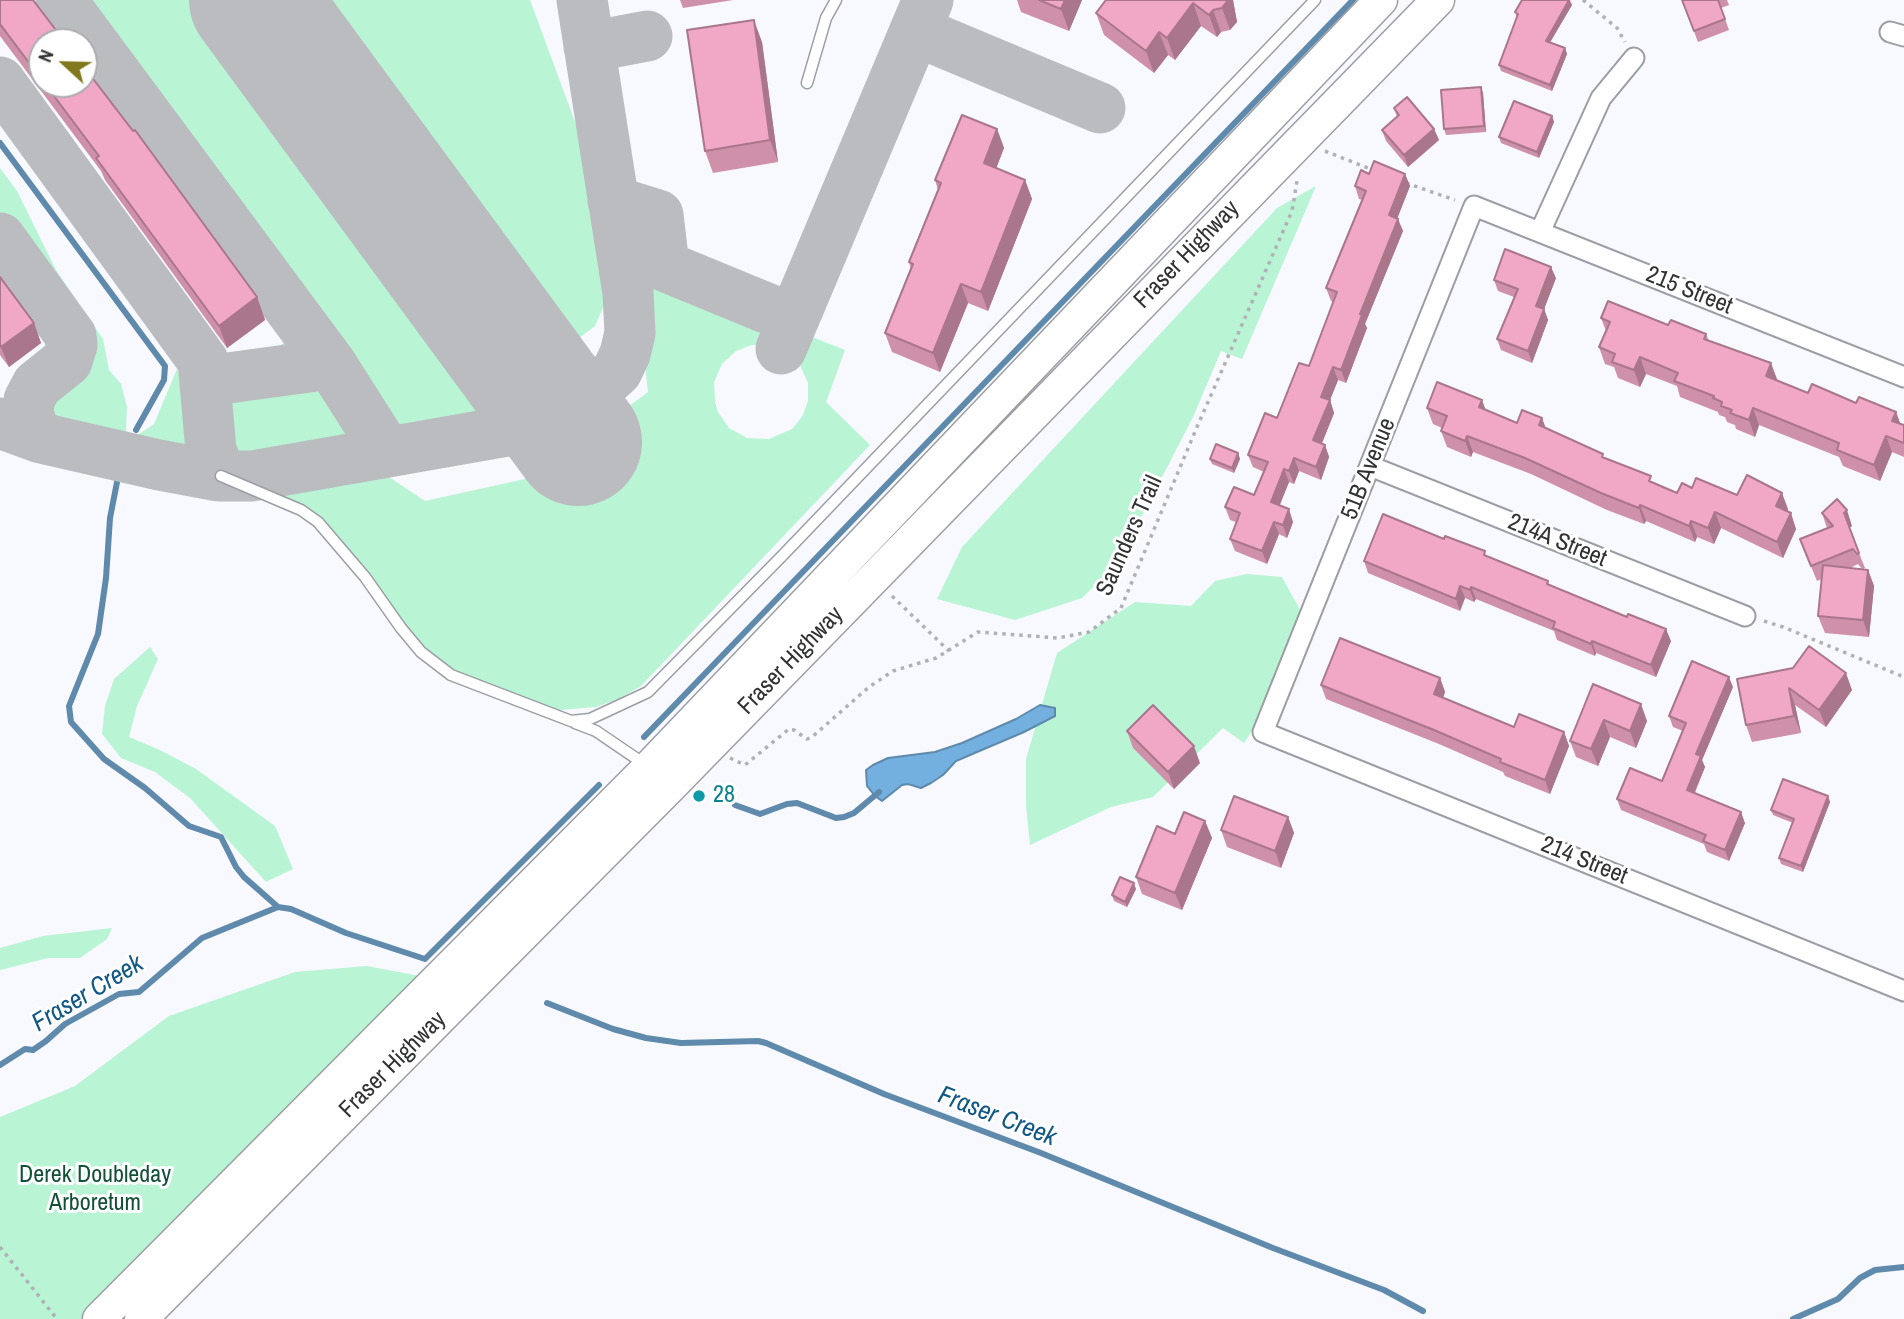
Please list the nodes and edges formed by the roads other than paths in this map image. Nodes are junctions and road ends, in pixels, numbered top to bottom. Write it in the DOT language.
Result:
graph roads {
  1 [pos="836,0"];
  2 [pos="1315,0"];
  3 [pos="1381,0"];
  4 [pos="1438,0"];
  5 [pos="1634,58"];
  6 [pos="807,83"];
  7 [pos="1474,206"];
  8 [pos="1540,232"];
  9 [pos="1904,377"];
  10 [pos="1370,466"];
  11 [pos="221,476"];
  12 [pos="1745,616"];
  13 [pos="571,722"];
  14 [pos="1264,732"];
  15 [pos="649,767"];
  16 [pos="1904,991"];
  17 [pos="99,1319"];
  18 [pos="141,1319"];
  1 -- 6 [label="lane"];
  2 -- 13 [label="lane"];
  3 -- 15 [label="main road, Fraser Highway"];
  4 -- 18 [label="main road, Fraser Highway"];
  5 -- 8 [label="street"];
  7 -- 8 [label="street, 215 Street"];
  7 -- 10 [label="street, 51B Avenue"];
  8 -- 9 [label="street, 215 Street"];
  10 -- 12 [label="street, 214A Street"];
  10 -- 14 [label="street, 51B Avenue"];
  11 -- 13 [label="lane"];
  13 -- 15 [label="lane"];
  14 -- 16 [label="street, 214 Street"];
  15 -- 17 [label="main road, Fraser Highway"];
}
